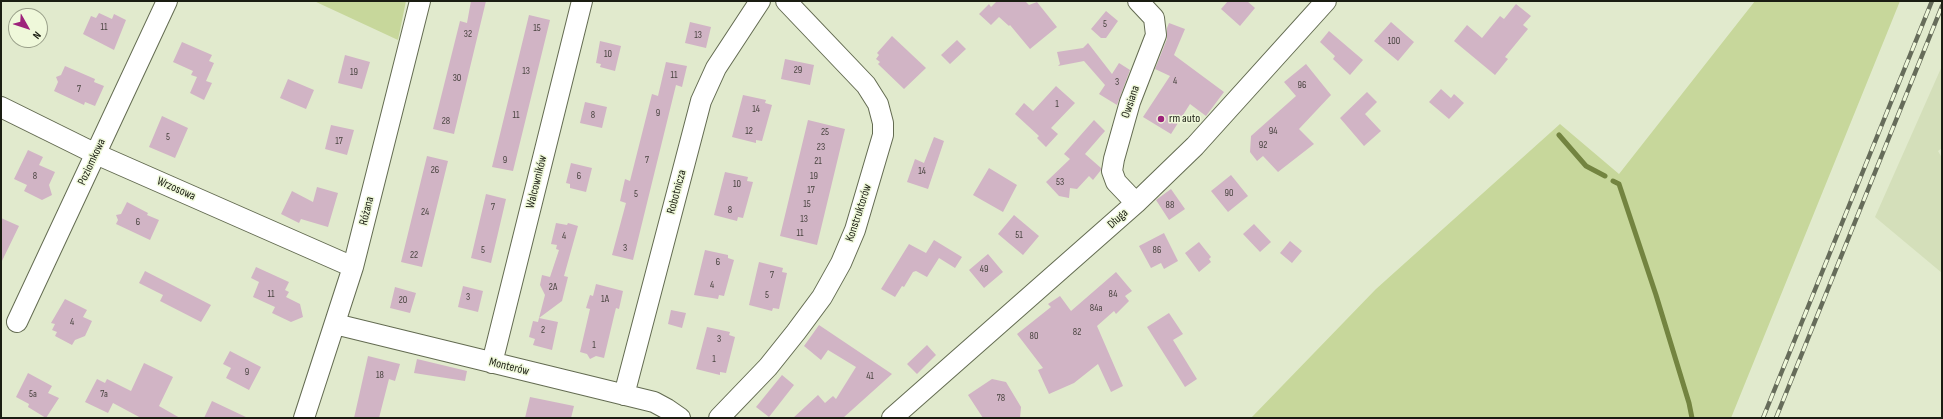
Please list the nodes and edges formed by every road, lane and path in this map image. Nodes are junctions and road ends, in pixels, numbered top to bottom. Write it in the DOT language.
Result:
graph roads {
  1 [pos="167,1"];
  2 [pos="420,1"];
  3 [pos="582,1"];
  4 [pos="760,1"];
  5 [pos="786,1"];
  6 [pos="1138,1"];
  7 [pos="1326,1"];
  8 [pos="1,107"];
  9 [pos="96,154"];
  10 [pos="1136,203"];
  11 [pos="353,267"];
  12 [pos="17,322"];
  13 [pos="335,324"];
  14 [pos="492,363"];
  15 [pos="624,395"];
  16 [pos="304,418"];
  17 [pos="680,418"];
  18 [pos="719,418"];
  19 [pos="892,418"];
  1 -- 9 [label="street, Poziomkowa"];
  2 -- 11 [label="street, Różana"];
  3 -- 14 [label="street, Walcowników"];
  4 -- 15 [label="street, Robotnicza"];
  5 -- 18 [label="street, Konstruktorów"];
  6 -- 10 [label="street, Owsiana"];
  7 -- 10 [label="street, Długa"];
  8 -- 9 [label="street, Wrzosowa"];
  9 -- 11 [label="street, Wrzosowa"];
  9 -- 12 [label="street, Poziomkowa"];
  10 -- 19 [label="street, Długa"];
  11 -- 13 [label="street, Różana"];
  13 -- 14 [label="street, Monterów"];
  13 -- 16 [label="street, Różana"];
  14 -- 15 [label="street, Monterów"];
  15 -- 17 [label="street, Monterów"];
}
